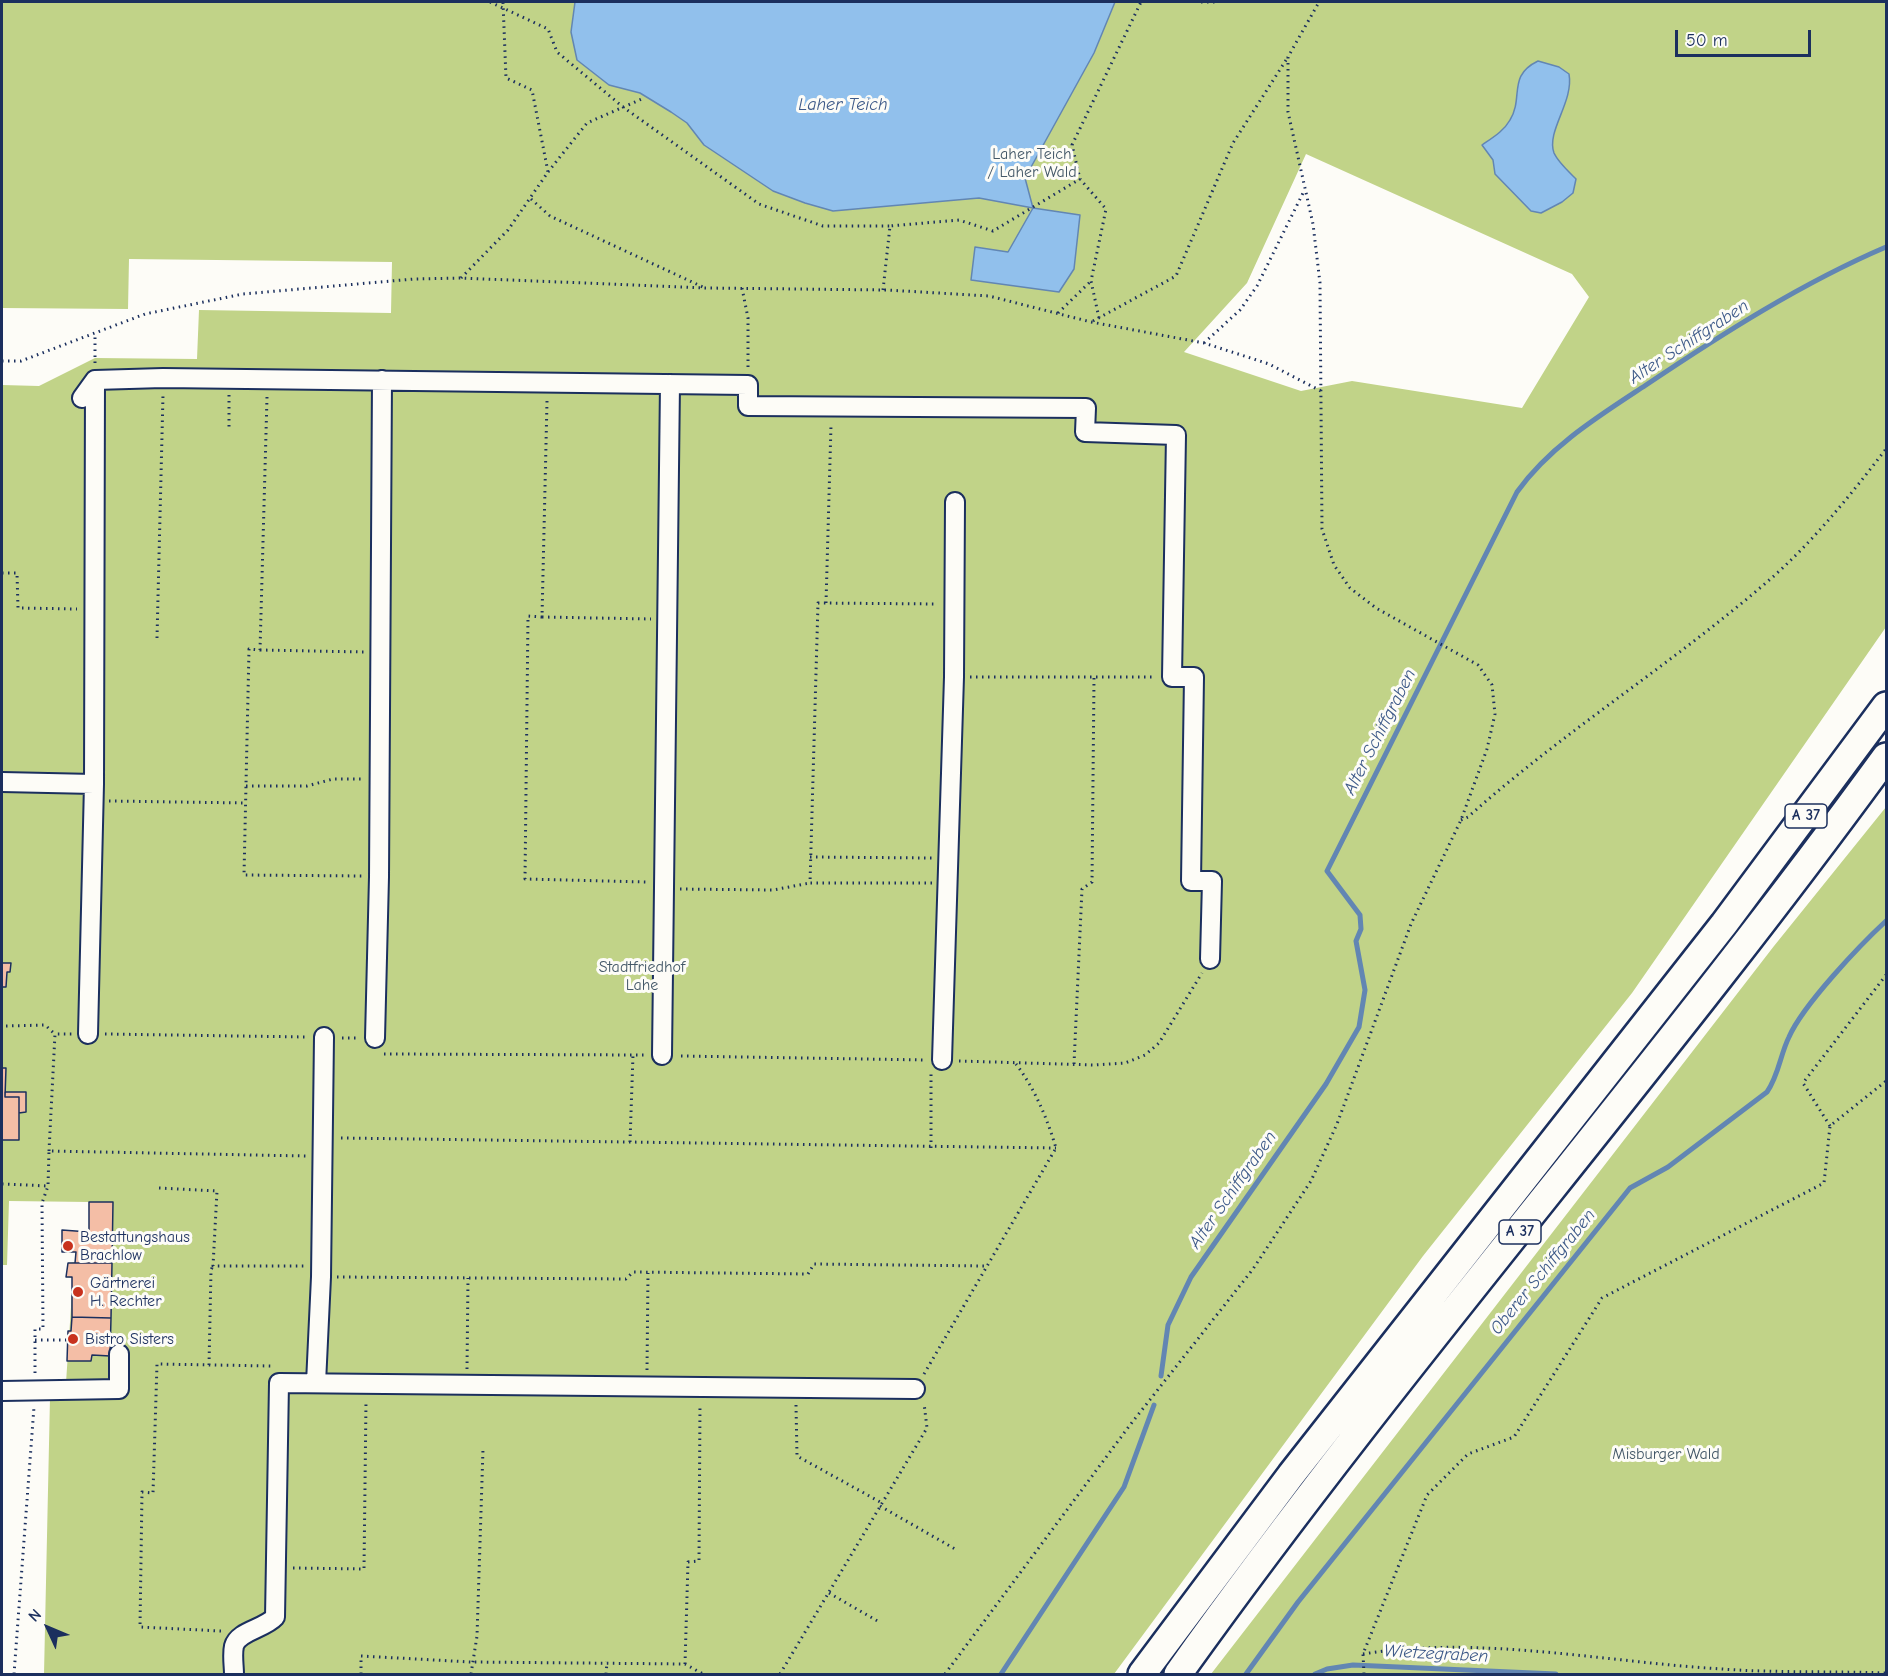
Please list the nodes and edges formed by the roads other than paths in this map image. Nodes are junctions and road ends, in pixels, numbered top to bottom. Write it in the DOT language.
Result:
graph roads {
  1 [pos="95,380"];
  2 [pos="382,380"];
  3 [pos="670,384"];
  4 [pos="82,398"];
  5 [pos="955,502"];
  6 [pos="1887,706"];
  7 [pos="1887,756"];
  8 [pos="2,782"];
  9 [pos="94,793"];
  10 [pos="1210,959"];
  11 [pos="88,1034"];
  12 [pos="324,1037"];
  13 [pos="375,1038"];
  14 [pos="662,1055"];
  15 [pos="937,1060"];
  16 [pos="119,1354"];
  17 [pos="316,1383"];
  18 [pos="915,1389"];
  19 [pos="2,1391"];
  20 [pos="234,1674"];
  21 [pos="1142,1674"];
  22 [pos="1178,1674"];
  1 -- 2 [label="lane"];
  1 -- 4 [label="lane"];
  1 -- 9 [label="lane"];
  2 -- 3 [label="lane"];
  2 -- 13 [label="lane"];
  3 -- 10 [label="lane"];
  3 -- 14 [label="lane"];
  5 -- 15 [label="lane"];
  6 -- 21 [label="highway, A 37"];
  7 -- 22 [label="highway, A 37"];
  8 -- 9 [label="lane"];
  9 -- 11 [label="lane"];
  12 -- 17 [label="lane"];
  16 -- 19 [label="lane"];
  17 -- 18 [label="lane"];
  17 -- 20 [label="lane"];
}
